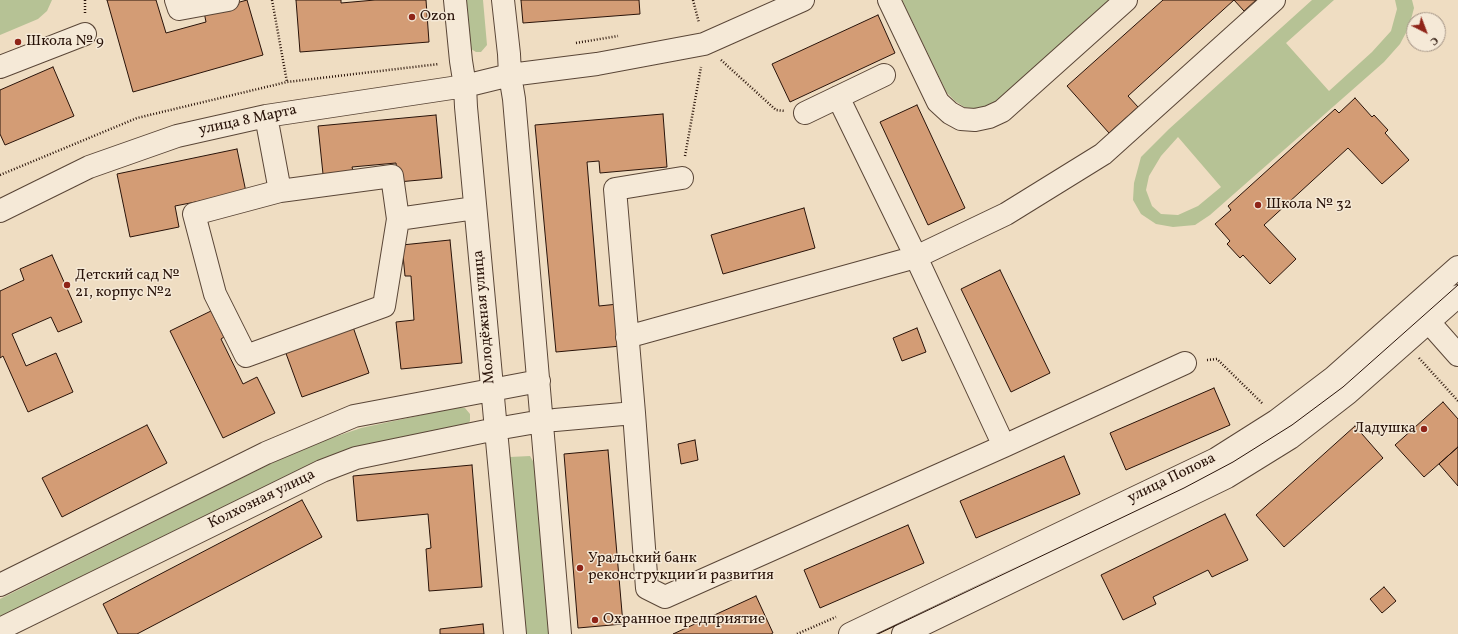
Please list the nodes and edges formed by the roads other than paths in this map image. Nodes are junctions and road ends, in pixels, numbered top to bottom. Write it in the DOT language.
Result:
graph roads {
  1 [pos="176,0"];
  2 [pos="228,0"];
  3 [pos="455,0"];
  4 [pos="503,0"];
  5 [pos="803,0"];
  6 [pos="889,0"];
  7 [pos="1126,0"];
  8 [pos="1274,0"];
  9 [pos="85,34"];
  10 [pos="0,67"];
  11 [pos="884,75"];
  12 [pos="510,76"];
  13 [pos="465,86"];
  14 [pos="838,98"];
  15 [pos="805,113"];
  16 [pos="266,116"];
  17 [pos="682,178"];
  18 [pos="280,191"];
  19 [pos="475,208"];
  20 [pos="0,211"];
  21 [pos="398,219"];
  22 [pos="916,257"];
  23 [pos="1458,267"];
  24 [pos="1458,296"];
  25 [pos="1414,306"];
  26 [pos="1429,322"];
  27 [pos="627,337"];
  28 [pos="1458,355"];
  29 [pos="1185,364"];
  30 [pos="539,381"];
  31 [pos="492,391"];
  32 [pos="634,413"];
  33 [pos="548,420"];
  34 [pos="496,428"];
  35 [pos="1004,446"];
  36 [pos="0,585"];
  37 [pos="0,629"];
  38 [pos="515,634"];
  39 [pos="560,634"];
  40 [pos="850,634"];
  41 [pos="903,634"];
  1 -- 2 [label="street"];
  3 -- 13 [label="street, Молодёжная улица"];
  4 -- 12 [label="street"];
  5 -- 12 [label="street, улица 8 Марта"];
  6 -- 7 [label="street"];
  8 -- 22 [label="street"];
  9 -- 10 [label="street"];
  11 -- 14 [label="street"];
  12 -- 13 [label="street, улица 8 Марта"];
  12 -- 30 [label="street"];
  13 -- 16 [label="street, улица 8 Марта"];
  13 -- 19 [label="street, Молодёжная улица"];
  14 -- 15 [label="street"];
  14 -- 22 [label="street"];
  16 -- 18 [label="street"];
  16 -- 20 [label="street, улица 8 Марта"];
  17 -- 27 [label="street"];
  18 -- 21 [label="street"];
  18 -- 21 [label="street"];
  19 -- 21 [label="street"];
  19 -- 31 [label="street, Молодёжная улица"];
  22 -- 27 [label="street"];
  22 -- 35 [label="street"];
  23 -- 25 [label="street, улица Попова"];
  24 -- 26 [label="street, улица Попова"];
  25 -- 26 [label="street"];
  25 -- 40 [label="street, улица Попова"];
  26 -- 28 [label="street"];
  26 -- 41 [label="street, улица Попова"];
  27 -- 32 [label="street"];
  29 -- 35 [label="street"];
  30 -- 31 [label="street"];
  30 -- 33 [label="street"];
  31 -- 34 [label="street, Молодёжная улица"];
  31 -- 36 [label="street"];
  32 -- 33 [label="street, Колхозная улица"];
  32 -- 35 [label="street"];
  33 -- 34 [label="street, Колхозная улица"];
  33 -- 39 [label="street"];
  34 -- 37 [label="street, Колхозная улица"];
  34 -- 38 [label="street, Молодёжная улица"];
}
